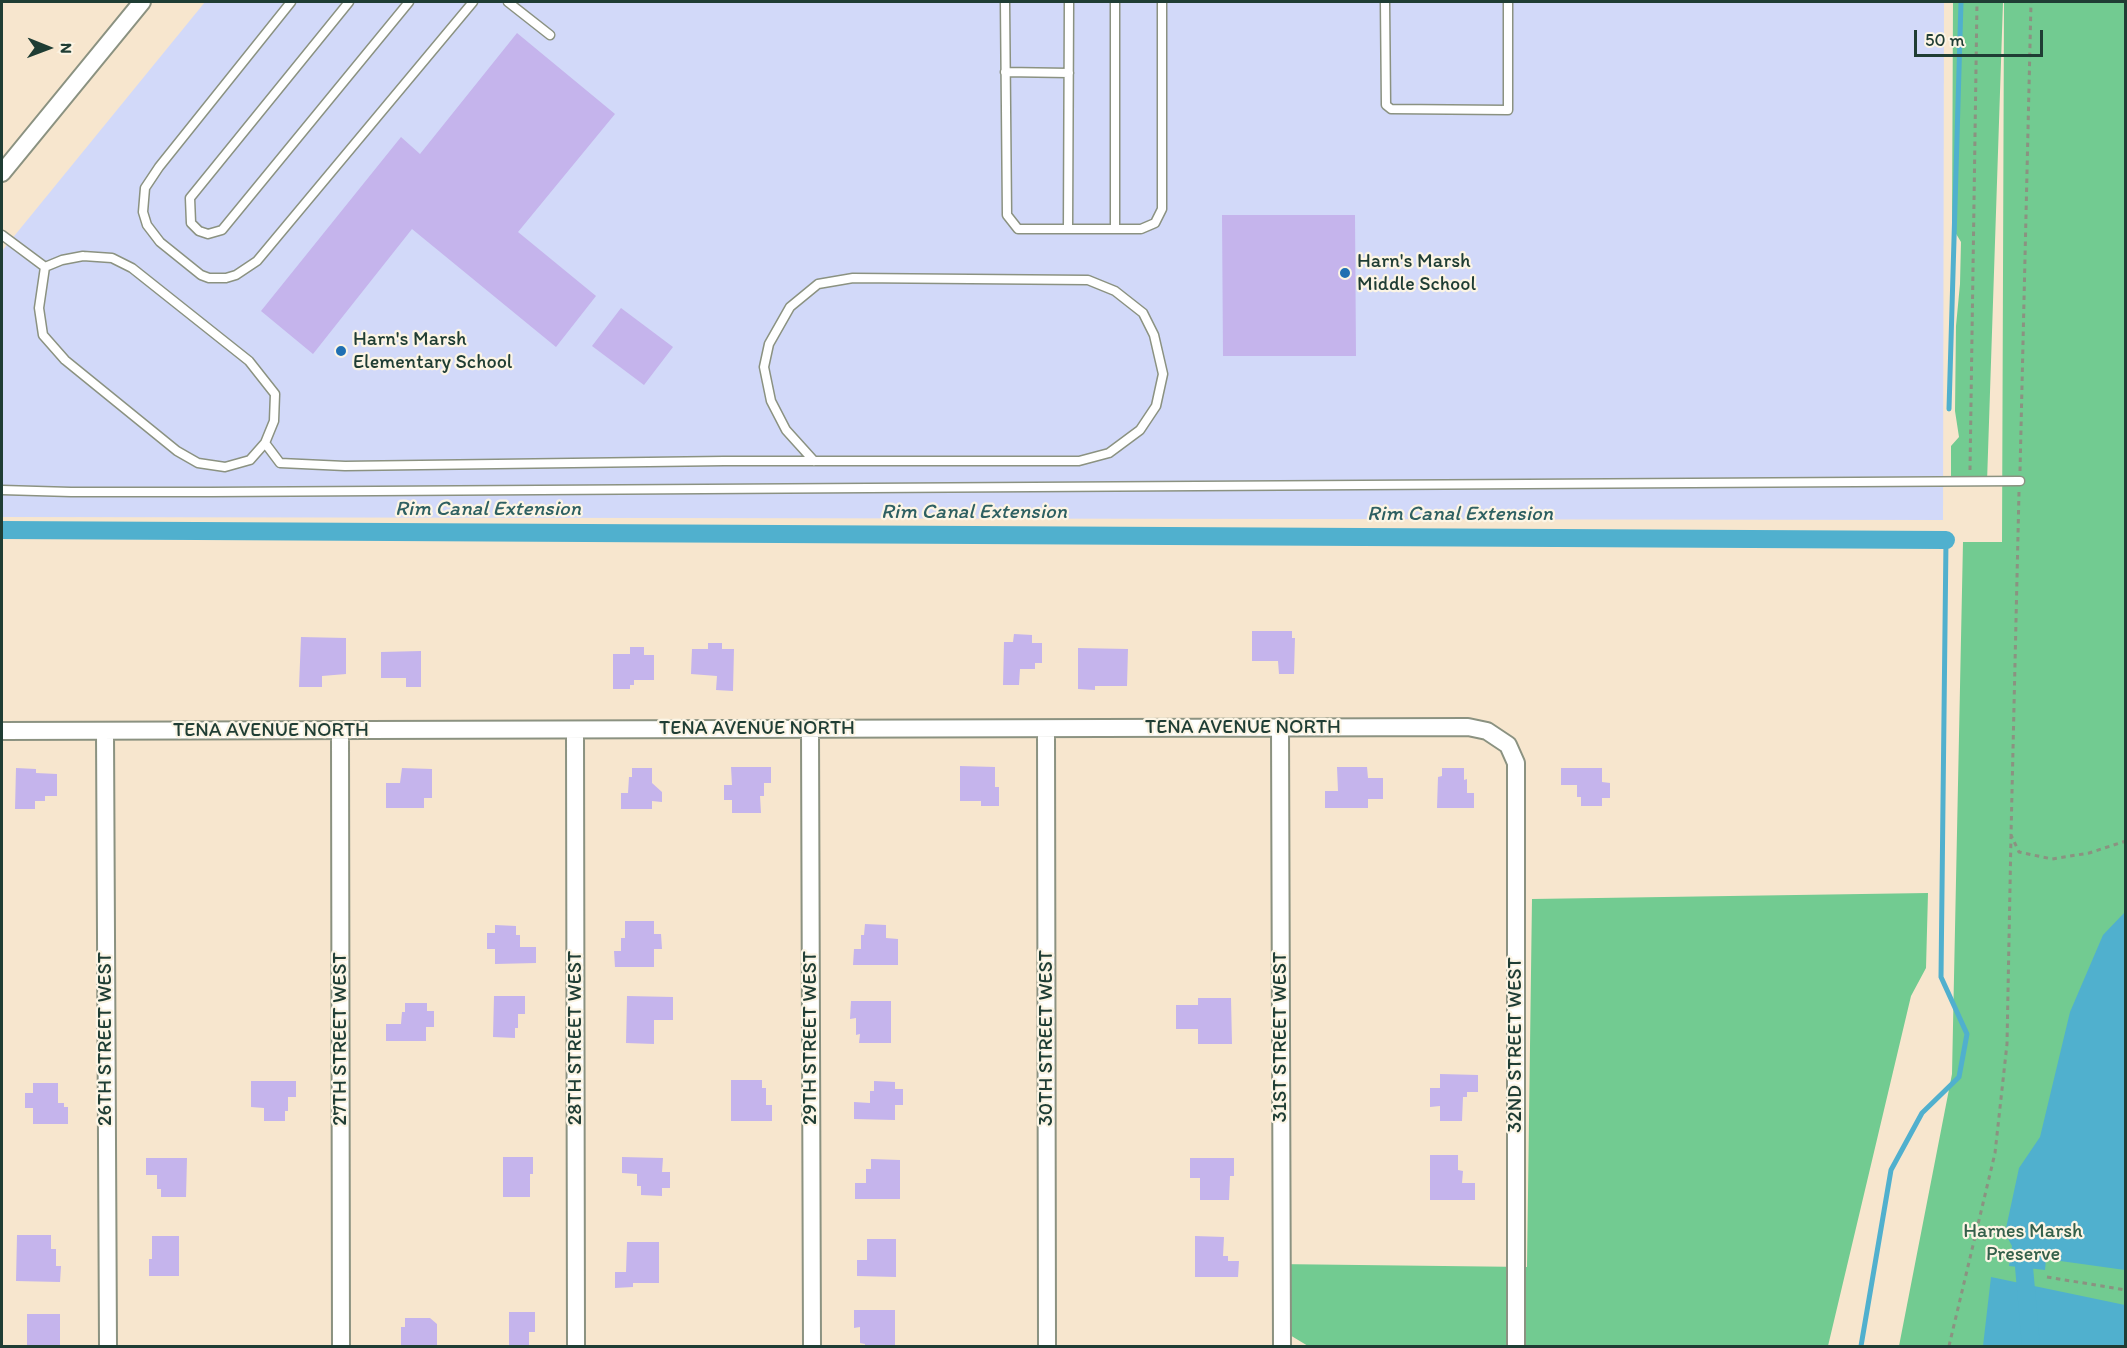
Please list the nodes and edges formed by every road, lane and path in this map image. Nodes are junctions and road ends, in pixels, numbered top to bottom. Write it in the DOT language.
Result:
graph roads {
  1 [pos="142,2"];
  2 [pos="291,2"];
  3 [pos="349,2"];
  4 [pos="409,2"];
  5 [pos="473,2"];
  6 [pos="508,2"];
  7 [pos="1005,2"];
  8 [pos="1069,2"];
  9 [pos="1114,2"];
  10 [pos="1162,2"];
  11 [pos="1385,2"];
  12 [pos="1508,2"];
  13 [pos="1977,2"];
  14 [pos="550,35"];
  15 [pos="1005,72"];
  16 [pos="1069,73"];
  17 [pos="2,173"];
  18 [pos="1068,229"];
  19 [pos="1115,229"];
  20 [pos="2,235"];
  21 [pos="45,267"];
  22 [pos="265,443"];
  23 [pos="814,461"];
  24 [pos="1970,481"];
  25 [pos="2020,481"];
  26 [pos="2,489"];
  27 [pos="1280,728"];
  28 [pos="810,729"];
  29 [pos="1046,729"];
  30 [pos="575,730"];
  31 [pos="2,731"];
  32 [pos="105,732"];
  33 [pos="340,732"];
  34 [pos="1508,745"];
  35 [pos="2011,835"];
  36 [pos="2047,1277"];
  37 [pos="2126,1290"];
  38 [pos="108,1347"];
  39 [pos="342,1347"];
  40 [pos="576,1347"];
  41 [pos="812,1347"];
  42 [pos="1047,1347"];
  43 [pos="1282,1347"];
  44 [pos="1516,1347"];
  45 [pos="1949,1347"];
  1 -- 17 [label="street"];
  2 -- 5 [label="lane"];
  3 -- 4 [label="lane"];
  6 -- 14 [label="lane"];
  7 -- 15 [label="lane"];
  8 -- 16 [label="lane"];
  9 -- 19 [label="lane"];
  10 -- 19 [label="lane"];
  11 -- 12 [label="lane"];
  13 -- 24 [label="path"];
  15 -- 16 [label="lane"];
  15 -- 18 [label="lane"];
  16 -- 18 [label="lane"];
  18 -- 19 [label="lane"];
  20 -- 21 [label="lane"];
  21 -- 22 [label="lane"];
  21 -- 22 [label="lane"];
  22 -- 23 [label="lane"];
  23 -- 23 [label="lane"];
  24 -- 25 [label="lane"];
  24 -- 26 [label="lane"];
  27 -- 29 [label="street, TENA AVENUE NORTH"];
  27 -- 34 [label="street, TENA AVENUE NORTH"];
  27 -- 43 [label="street, 31ST STREET WEST"];
  28 -- 29 [label="street, TENA AVENUE NORTH"];
  28 -- 30 [label="street, TENA AVENUE NORTH"];
  28 -- 41 [label="street, 29TH STREET WEST"];
  29 -- 42 [label="street, 30TH STREET WEST"];
  30 -- 33 [label="street, TENA AVENUE NORTH"];
  30 -- 40 [label="street, 28TH STREET WEST"];
  31 -- 32 [label="street, TENA AVENUE NORTH"];
  32 -- 33 [label="street, TENA AVENUE NORTH"];
  32 -- 38 [label="street, 26TH STREET WEST"];
  33 -- 39 [label="street, 27TH STREET WEST"];
  34 -- 44 [label="street, 32ND STREET WEST"];
  35 -- 45 [label="path"];
  36 -- 37 [label="path"];
}
